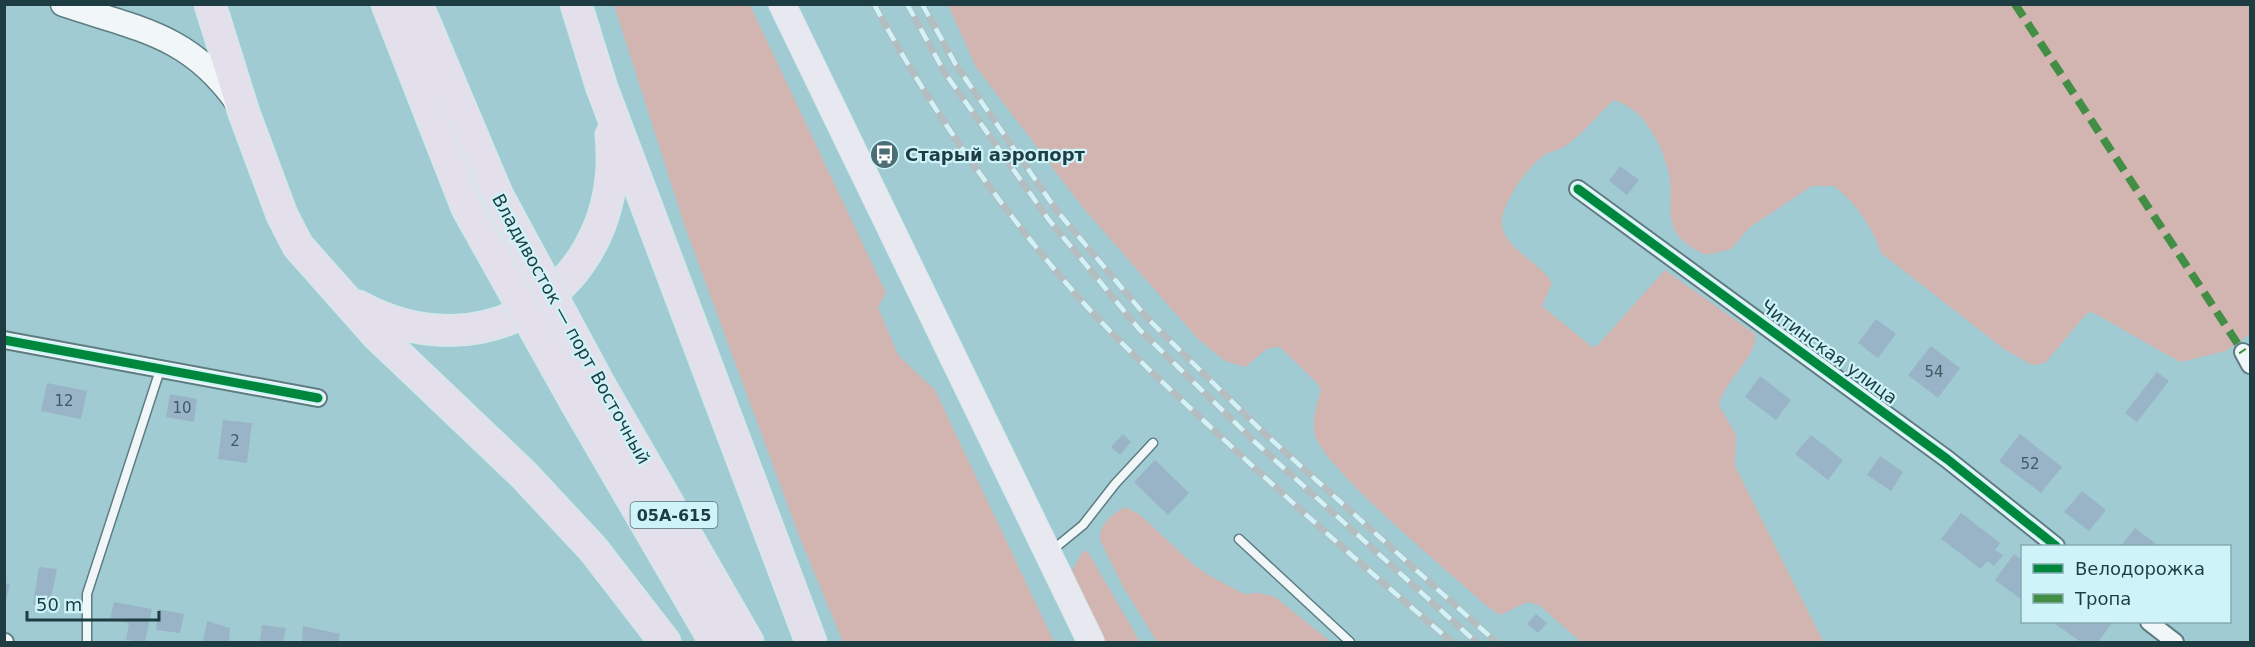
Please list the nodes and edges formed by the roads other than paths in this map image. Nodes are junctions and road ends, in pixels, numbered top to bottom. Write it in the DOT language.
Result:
graph roads {
  1 [pos="63,4"];
  2 [pos="210,4"];
  3 [pos="387,4"];
  4 [pos="417,4"];
  5 [pos="782,4"];
  6 [pos="577,7"];
  7 [pos="602,88"];
  8 [pos="244,113"];
  9 [pos="1578,189"];
  10 [pos="317,270"];
  11 [pos="4,340"];
  12 [pos="161,367"];
  13 [pos="588,395"];
  14 [pos="318,398"];
  15 [pos="1153,443"];
  16 [pos="1239,539"];
  17 [pos="2055,545"];
  18 [pos="1048,554"];
  19 [pos="2151,623"];
  20 [pos="87,642"];
  21 [pos="665,642"];
  22 [pos="715,642"];
  23 [pos="748,642"];
  24 [pos="811,642"];
  25 [pos="1091,642"];
  26 [pos="1350,642"];
  27 [pos="2175,642"];
  1 -- 8 [label="main road"];
  2 -- 8 [label="highway"];
  3 -- 13 [label="highway, Владивосток — порт Восточный / 05А-615, bridge"];
  4 -- 13 [label="highway, Владивосток — порт Восточный / 05А-615, bridge"];
  5 -- 18 [label="main road"];
  6 -- 7 [label="highway"];
  7 -- 10 [label="highway"];
  7 -- 24 [label="highway"];
  8 -- 10 [label="highway"];
  9 -- 17 [label="street, Читинская улица"];
  10 -- 21 [label="highway"];
  11 -- 12 [label="street"];
  12 -- 14 [label="street"];
  12 -- 20 [label="lane"];
  13 -- 22 [label="highway, Владивосток — порт Восточный / 05А-615"];
  13 -- 23 [label="highway, Владивосток — порт Восточный / 05А-615"];
  15 -- 18 [label="lane"];
  16 -- 26 [label="lane"];
  18 -- 25 [label="main road"];
  19 -- 27 [label="street"];
}
